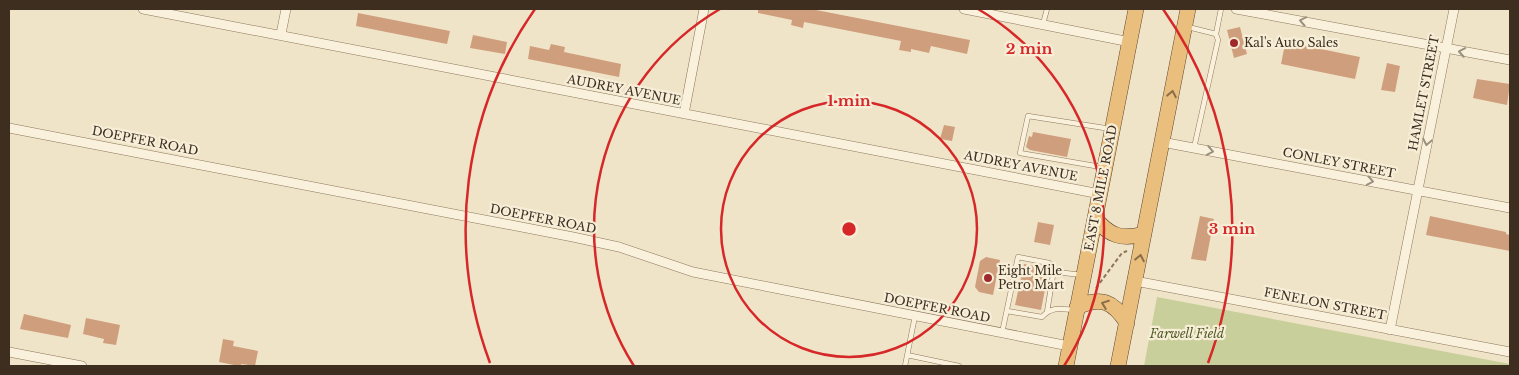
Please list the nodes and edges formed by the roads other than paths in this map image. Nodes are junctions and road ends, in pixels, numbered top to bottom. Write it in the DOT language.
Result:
graph roads {
  1 [pos="143,9"];
  2 [pos="286,9"];
  3 [pos="704,9"];
  4 [pos="964,9"];
  5 [pos="1047,9"];
  6 [pos="1136,9"];
  7 [pos="1188,9"];
  8 [pos="1221,9"];
  9 [pos="1236,9"];
  10 [pos="1454,9"];
  11 [pos="1043,24"];
  12 [pos="1185,27"];
  13 [pos="281,34"];
  14 [pos="1216,34"];
  15 [pos="1130,42"];
  16 [pos="1446,49"];
  17 [pos="1510,60"];
  18 [pos="684,114"];
  19 [pos="9,128"];
  20 [pos="1112,129"];
  21 [pos="1162,142"];
  22 [pos="1194,148"];
  23 [pos="1105,168"];
  24 [pos="1418,190"];
  25 [pos="1100,194"];
  26 [pos="1510,208"];
  27 [pos="1095,218"];
  28 [pos="1144,234"];
  29 [pos="1054,269"];
  30 [pos="1084,275"];
  31 [pos="1135,281"];
  32 [pos="1077,309"];
  33 [pos="1007,311"];
  34 [pos="1047,312"];
  35 [pos="915,316"];
  36 [pos="1126,323"];
  37 [pos="1390,330"];
  38 [pos="1002,333"];
  39 [pos="1070,346"];
  40 [pos="9,352"];
  41 [pos="1510,352"];
  42 [pos="907,355"];
  43 [pos="82,366"];
  44 [pos="905,366"];
  45 [pos="959,366"];
  46 [pos="1066,366"];
  47 [pos="1118,366"];
  1 -- 13 [label="street, AUDREY AVENUE"];
  2 -- 13 [label="street"];
  3 -- 18 [label="street"];
  4 -- 11 [label="street"];
  5 -- 11 [label="lane"];
  6 -- 15 [label="highway, EAST 8 MILE ROAD"];
  7 -- 12 [label="highway"];
  8 -- 14 [label="lane"];
  16 -- 9 [label="street, one-way"];
  10 -- 16 [label="street, HAMLET STREET"];
  11 -- 15 [label="street"];
  12 -- 14 [label="lane"];
  21 -- 12 [label="highway, one-way"];
  13 -- 18 [label="street, AUDREY AVENUE"];
  14 -- 22 [label="lane"];
  15 -- 20 [label="highway, EAST 8 MILE ROAD"];
  17 -- 16 [label="street, one-way"];
  16 -- 24 [label="street, HAMLET STREET, one-way"];
  18 -- 25 [label="street, AUDREY AVENUE"];
  19 -- 35 [label="street, DOEPFER ROAD"];
  20 -- 23 [label="highway, EAST 8 MILE ROAD"];
  20 -- 23 [label="lane"];
  21 -- 22 [label="street, CONLEY STREET"];
  21 -- 28 [label="highway"];
  22 -- 24 [label="street, CONLEY STREET, one-way"];
  23 -- 25 [label="highway, EAST 8 MILE ROAD"];
  24 -- 26 [label="street, CONLEY STREET"];
  24 -- 37 [label="street, HAMLET STREET"];
  25 -- 27 [label="highway, EAST 8 MILE ROAD"];
  27 -- 28 [label="highway"];
  27 -- 30 [label="highway, EAST 8 MILE ROAD"];
  31 -- 28 [label="highway, one-way"];
  29 -- 30 [label="lane"];
  29 -- 33 [label="lane"];
  29 -- 34 [label="lane"];
  30 -- 32 [label="highway, EAST 8 MILE ROAD"];
  31 -- 36 [label="highway"];
  31 -- 37 [label="street, FENELON STREET"];
  32 -- 34 [label="lane"];
  36 -- 32 [label="highway, one-way"];
  32 -- 39 [label="highway, EAST 8 MILE ROAD"];
  33 -- 34 [label="lane"];
  33 -- 38 [label="lane"];
  35 -- 38 [label="street, DOEPFER ROAD"];
  35 -- 42 [label="lane"];
  36 -- 47 [label="highway"];
  37 -- 41 [label="street, FENELON STREET"];
  38 -- 39 [label="street, DOEPFER ROAD"];
  39 -- 46 [label="highway, EAST 8 MILE ROAD"];
  40 -- 43 [label="street"];
  42 -- 44 [label="lane"];
  42 -- 45 [label="lane"];
}
